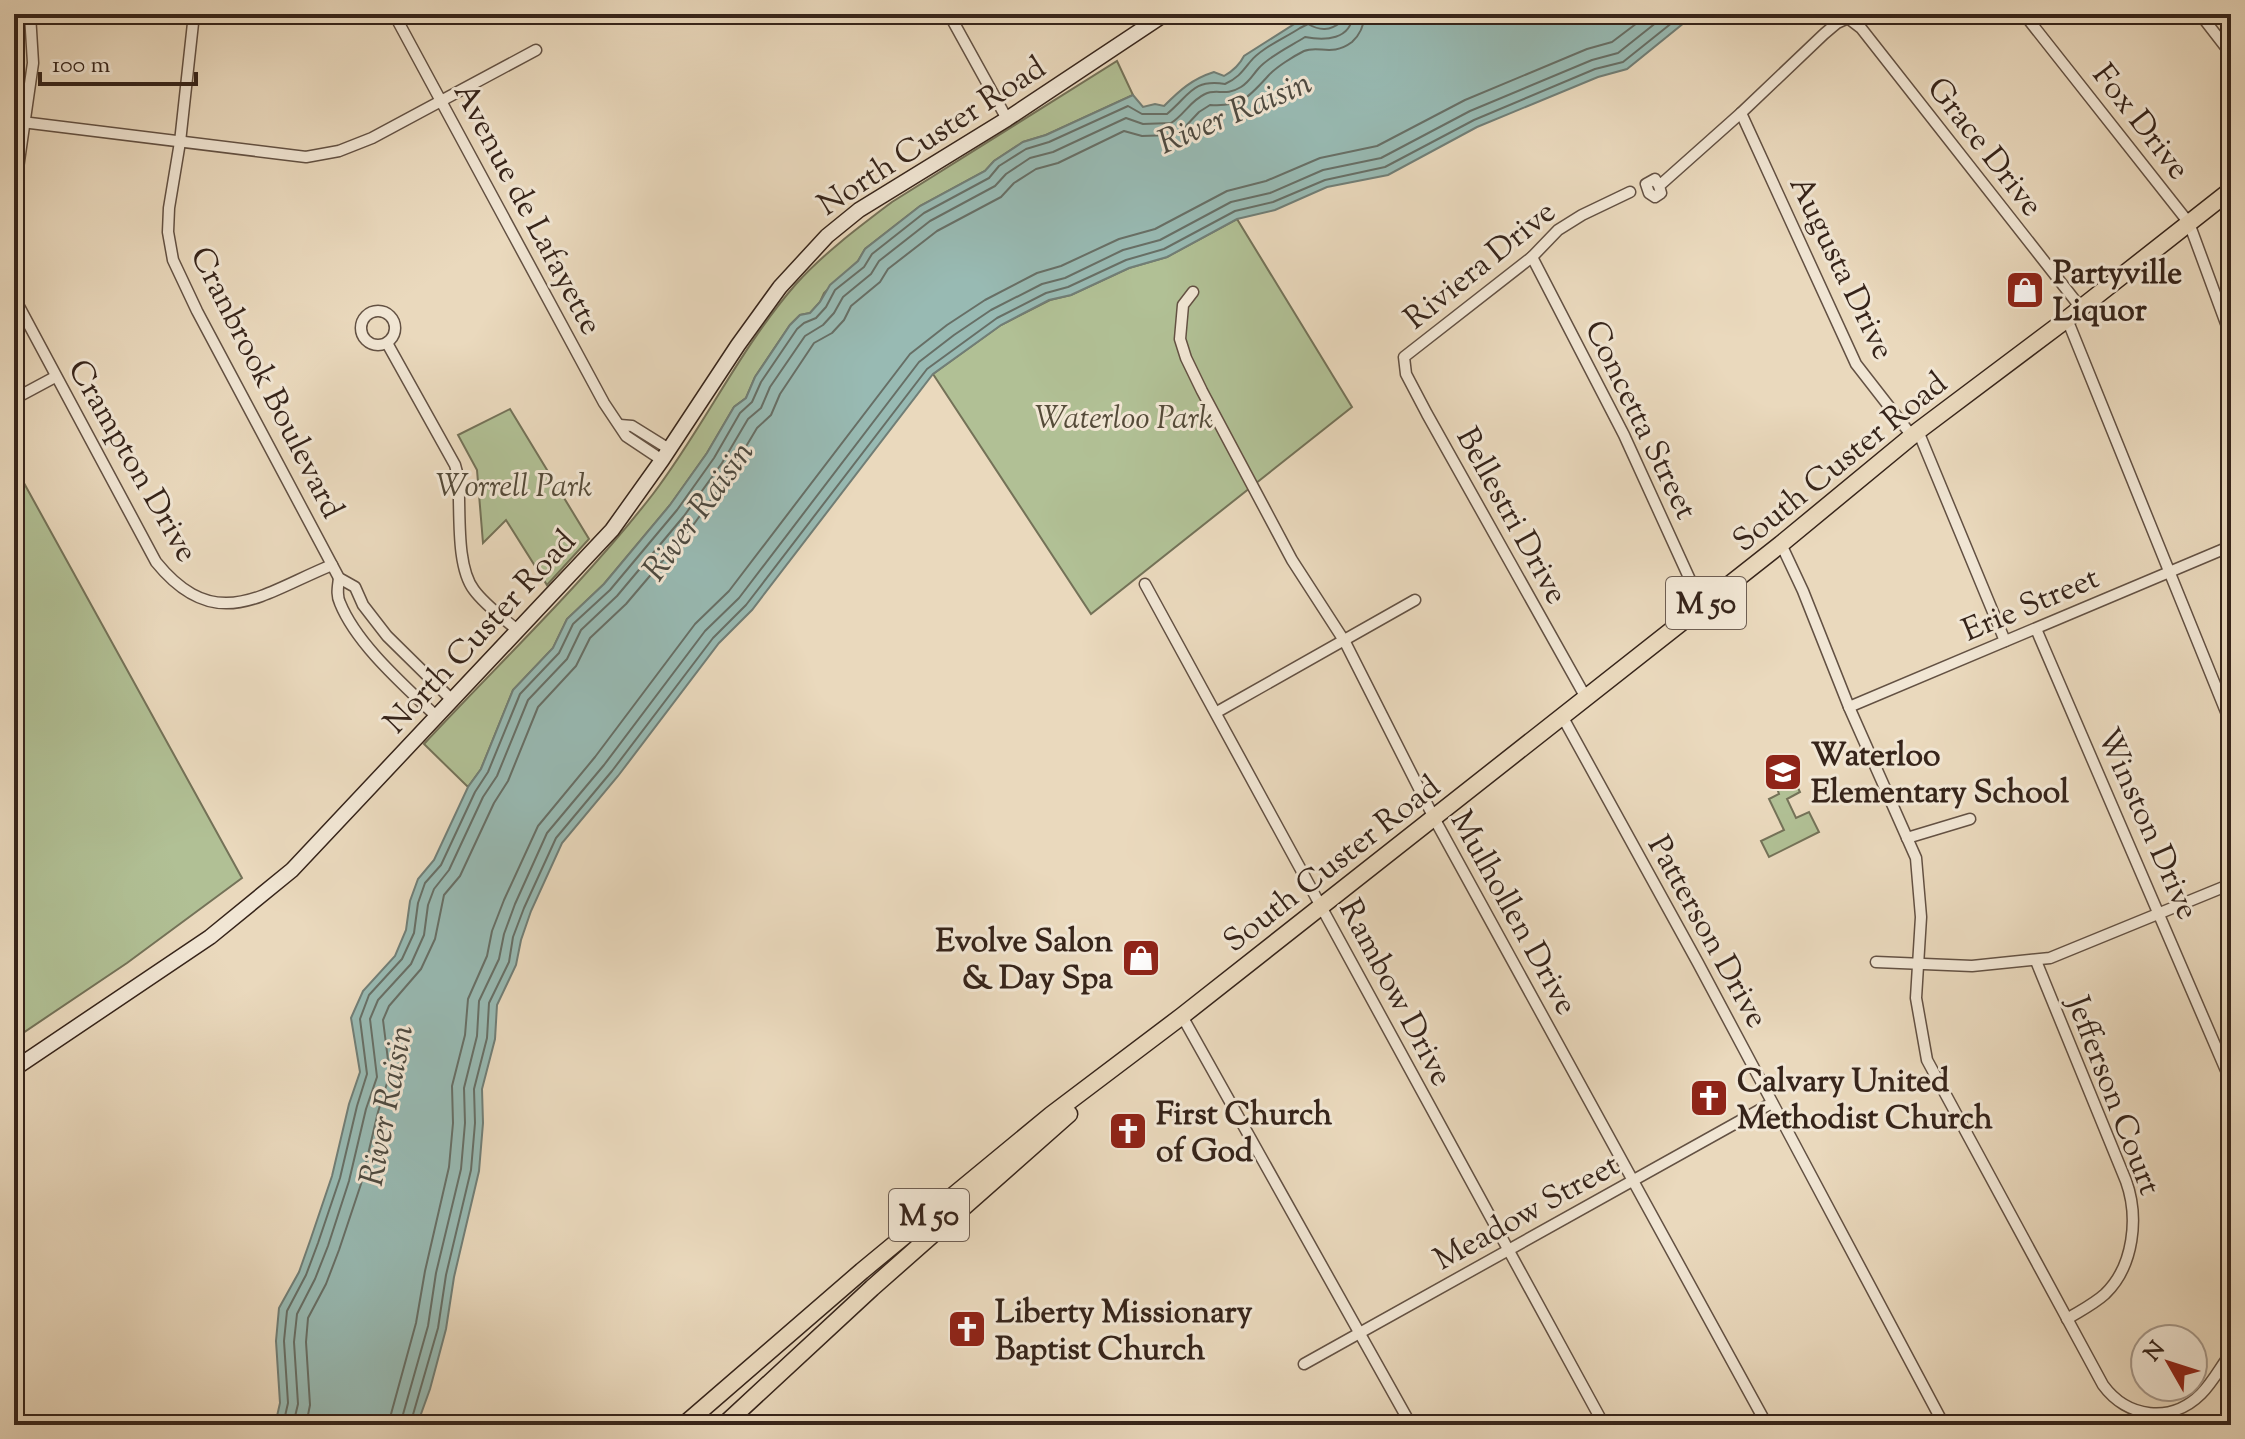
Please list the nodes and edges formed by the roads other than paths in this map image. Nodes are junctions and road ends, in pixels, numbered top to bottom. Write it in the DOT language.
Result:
graph roads {
  1 [pos="30,14"];
  2 [pos="194,14"];
  3 [pos="394,14"];
  4 [pos="949,14"];
  5 [pos="1165,14"];
  6 [pos="2024,14"];
  7 [pos="2200,14"];
  8 [pos="536,50"];
  9 [pos="2231,54"];
  10 [pos="442,101"];
  11 [pos="1741,113"];
  12 [pos="1007,119"];
  13 [pos="19,122"];
  14 [pos="180,142"];
  15 [pos="1659,186"];
  16 [pos="2231,190"];
  17 [pos="1630,192"];
  18 [pos="14,196"];
  19 [pos="2189,223"];
  20 [pos="1532,257"];
  21 [pos="1193,292"];
  22 [pos="14,297"];
  23 [pos="2074,314"];
  24 [pos="2231,337"];
  25 [pos="387,343"];
  26 [pos="1404,357"];
  27 [pos="55,377"];
  28 [pos="14,399"];
  29 [pos="1915,434"];
  30 [pos="665,454"];
  31 [pos="1781,544"];
  32 [pos="2231,546"];
  33 [pos="332,565"];
  34 [pos="2168,572"];
  35 [pos="339,578"];
  36 [pos="1145,584"];
  37 [pos="1415,600"];
  38 [pos="1702,606"];
  39 [pos="516,629"];
  40 [pos="2036,629"];
  41 [pos="2005,641"];
  42 [pos="1345,642"];
  43 [pos="1585,696"];
  44 [pos="452,700"];
  45 [pos="1849,707"];
  46 [pos="1217,712"];
  47 [pos="1562,716"];
  48 [pos="437,717"];
  49 [pos="2231,724"];
  50 [pos="1434,818"];
  51 [pos="1970,819"];
  52 [pos="1907,838"];
  53 [pos="2231,884"];
  54 [pos="1321,906"];
  55 [pos="2161,915"];
  56 [pos="2036,961"];
  57 [pos="1876,962"];
  58 [pos="1918,962"];
  59 [pos="1182,1016"];
  60 [pos="14,1069"];
  61 [pos="2231,1082"];
  62 [pos="1772,1103"];
  63 [pos="1633,1180"];
  64 [pos="1507,1250"];
  65 [pos="2067,1319"];
  66 [pos="1361,1332"];
  67 [pos="2231,1353"];
  68 [pos="1304,1364"];
  69 [pos="2158,1420"];
  70 [pos="684,1425"];
  71 [pos="724,1425"];
  72 [pos="1411,1425"];
  73 [pos="1604,1425"];
  74 [pos="1767,1425"];
  75 [pos="1944,1425"];
  1 -- 13 [label="street"];
  2 -- 14 [label="street, Cranbrook Boulevard"];
  3 -- 10 [label="street, Avenue de Lafayette"];
  4 -- 12 [label="street"];
  5 -- 12 [label="street, North Custer Road"];
  6 -- 19 [label="street, Fox Drive"];
  7 -- 9 [label="street"];
  8 -- 10 [label="street"];
  10 -- 14 [label="street"];
  10 -- 30 [label="street, Avenue de Lafayette"];
  11 -- 15 [label="street"];
  11 -- 23 [label="street, Grace Drive"];
  11 -- 29 [label="street, Augusta Drive"];
  12 -- 30 [label="street, North Custer Road"];
  13 -- 14 [label="street"];
  13 -- 18 [label="street"];
  14 -- 33 [label="street, Cranbrook Boulevard"];
  16 -- 19 [label="main road, South Custer Road / M 50"];
  17 -- 20 [label="street, Riviera Drive"];
  19 -- 23 [label="main road, South Custer Road / M 50"];
  19 -- 24 [label="street, Fox Drive"];
  20 -- 26 [label="street, Riviera Drive"];
  20 -- 38 [label="street, Concetta Street"];
  21 -- 42 [label="street, Mulhollen Drive"];
  22 -- 27 [label="street, Crampton Drive"];
  23 -- 29 [label="main road, South Custer Road / M 50"];
  23 -- 34 [label="street, Grace Drive"];
  25 -- 39 [label="street"];
  26 -- 43 [label="street, Bellestri Drive"];
  27 -- 28 [label="street"];
  27 -- 33 [label="street, Crampton Drive"];
  29 -- 31 [label="main road, South Custer Road / M 50"];
  29 -- 41 [label="street"];
  30 -- 39 [label="street, North Custer Road"];
  31 -- 38 [label="main road, South Custer Road / M 50"];
  31 -- 45 [label="street"];
  32 -- 34 [label="street, Erie Street"];
  33 -- 35 [label="street, Cranbrook Boulevard"];
  34 -- 40 [label="street, Erie Street"];
  34 -- 49 [label="street, Grace Drive"];
  35 -- 44 [label="street, Cranbrook Boulevard"];
  35 -- 48 [label="street, Cranbrook Boulevard"];
  36 -- 46 [label="street, Rambow Drive"];
  37 -- 42 [label="street"];
  38 -- 43 [label="main road, South Custer Road / M 50"];
  39 -- 44 [label="street, North Custer Road"];
  40 -- 41 [label="street, Erie Street"];
  40 -- 55 [label="street, Winston Drive"];
  41 -- 45 [label="street, Erie Street"];
  42 -- 46 [label="street"];
  42 -- 50 [label="street, Mulhollen Drive"];
  43 -- 47 [label="main road, South Custer Road / M 50"];
  44 -- 48 [label="street, North Custer Road"];
  45 -- 52 [label="street"];
  46 -- 54 [label="street, Rambow Drive"];
  47 -- 50 [label="main road, South Custer Road / M 50"];
  47 -- 62 [label="street, Patterson Drive"];
  48 -- 60 [label="street, North Custer Road"];
  50 -- 54 [label="main road, South Custer Road / M 50"];
  50 -- 63 [label="street, Mulhollen Drive"];
  51 -- 52 [label="street"];
  52 -- 58 [label="street"];
  53 -- 55 [label="street"];
  54 -- 59 [label="main road, South Custer Road / M 50"];
  54 -- 64 [label="street, Rambow Drive"];
  55 -- 56 [label="street"];
  55 -- 61 [label="street, Winston Drive"];
  56 -- 58 [label="street"];
  56 -- 65 [label="street, Jefferson Court"];
  57 -- 58 [label="street"];
  58 -- 65 [label="street"];
  59 -- 66 [label="street"];
  59 -- 70 [label="main road, South Custer Road / M 50"];
  59 -- 71 [label="main road, South Custer Road / M 50"];
  62 -- 63 [label="street, Meadow Street"];
  62 -- 75 [label="street, Patterson Drive"];
  63 -- 64 [label="street, Meadow Street"];
  63 -- 74 [label="street, Mulhollen Drive"];
  64 -- 66 [label="street, Meadow Street"];
  64 -- 73 [label="street, Rambow Drive"];
  65 -- 69 [label="street"];
  66 -- 68 [label="street, Meadow Street"];
  66 -- 72 [label="street"];
  67 -- 69 [label="street"];
}
